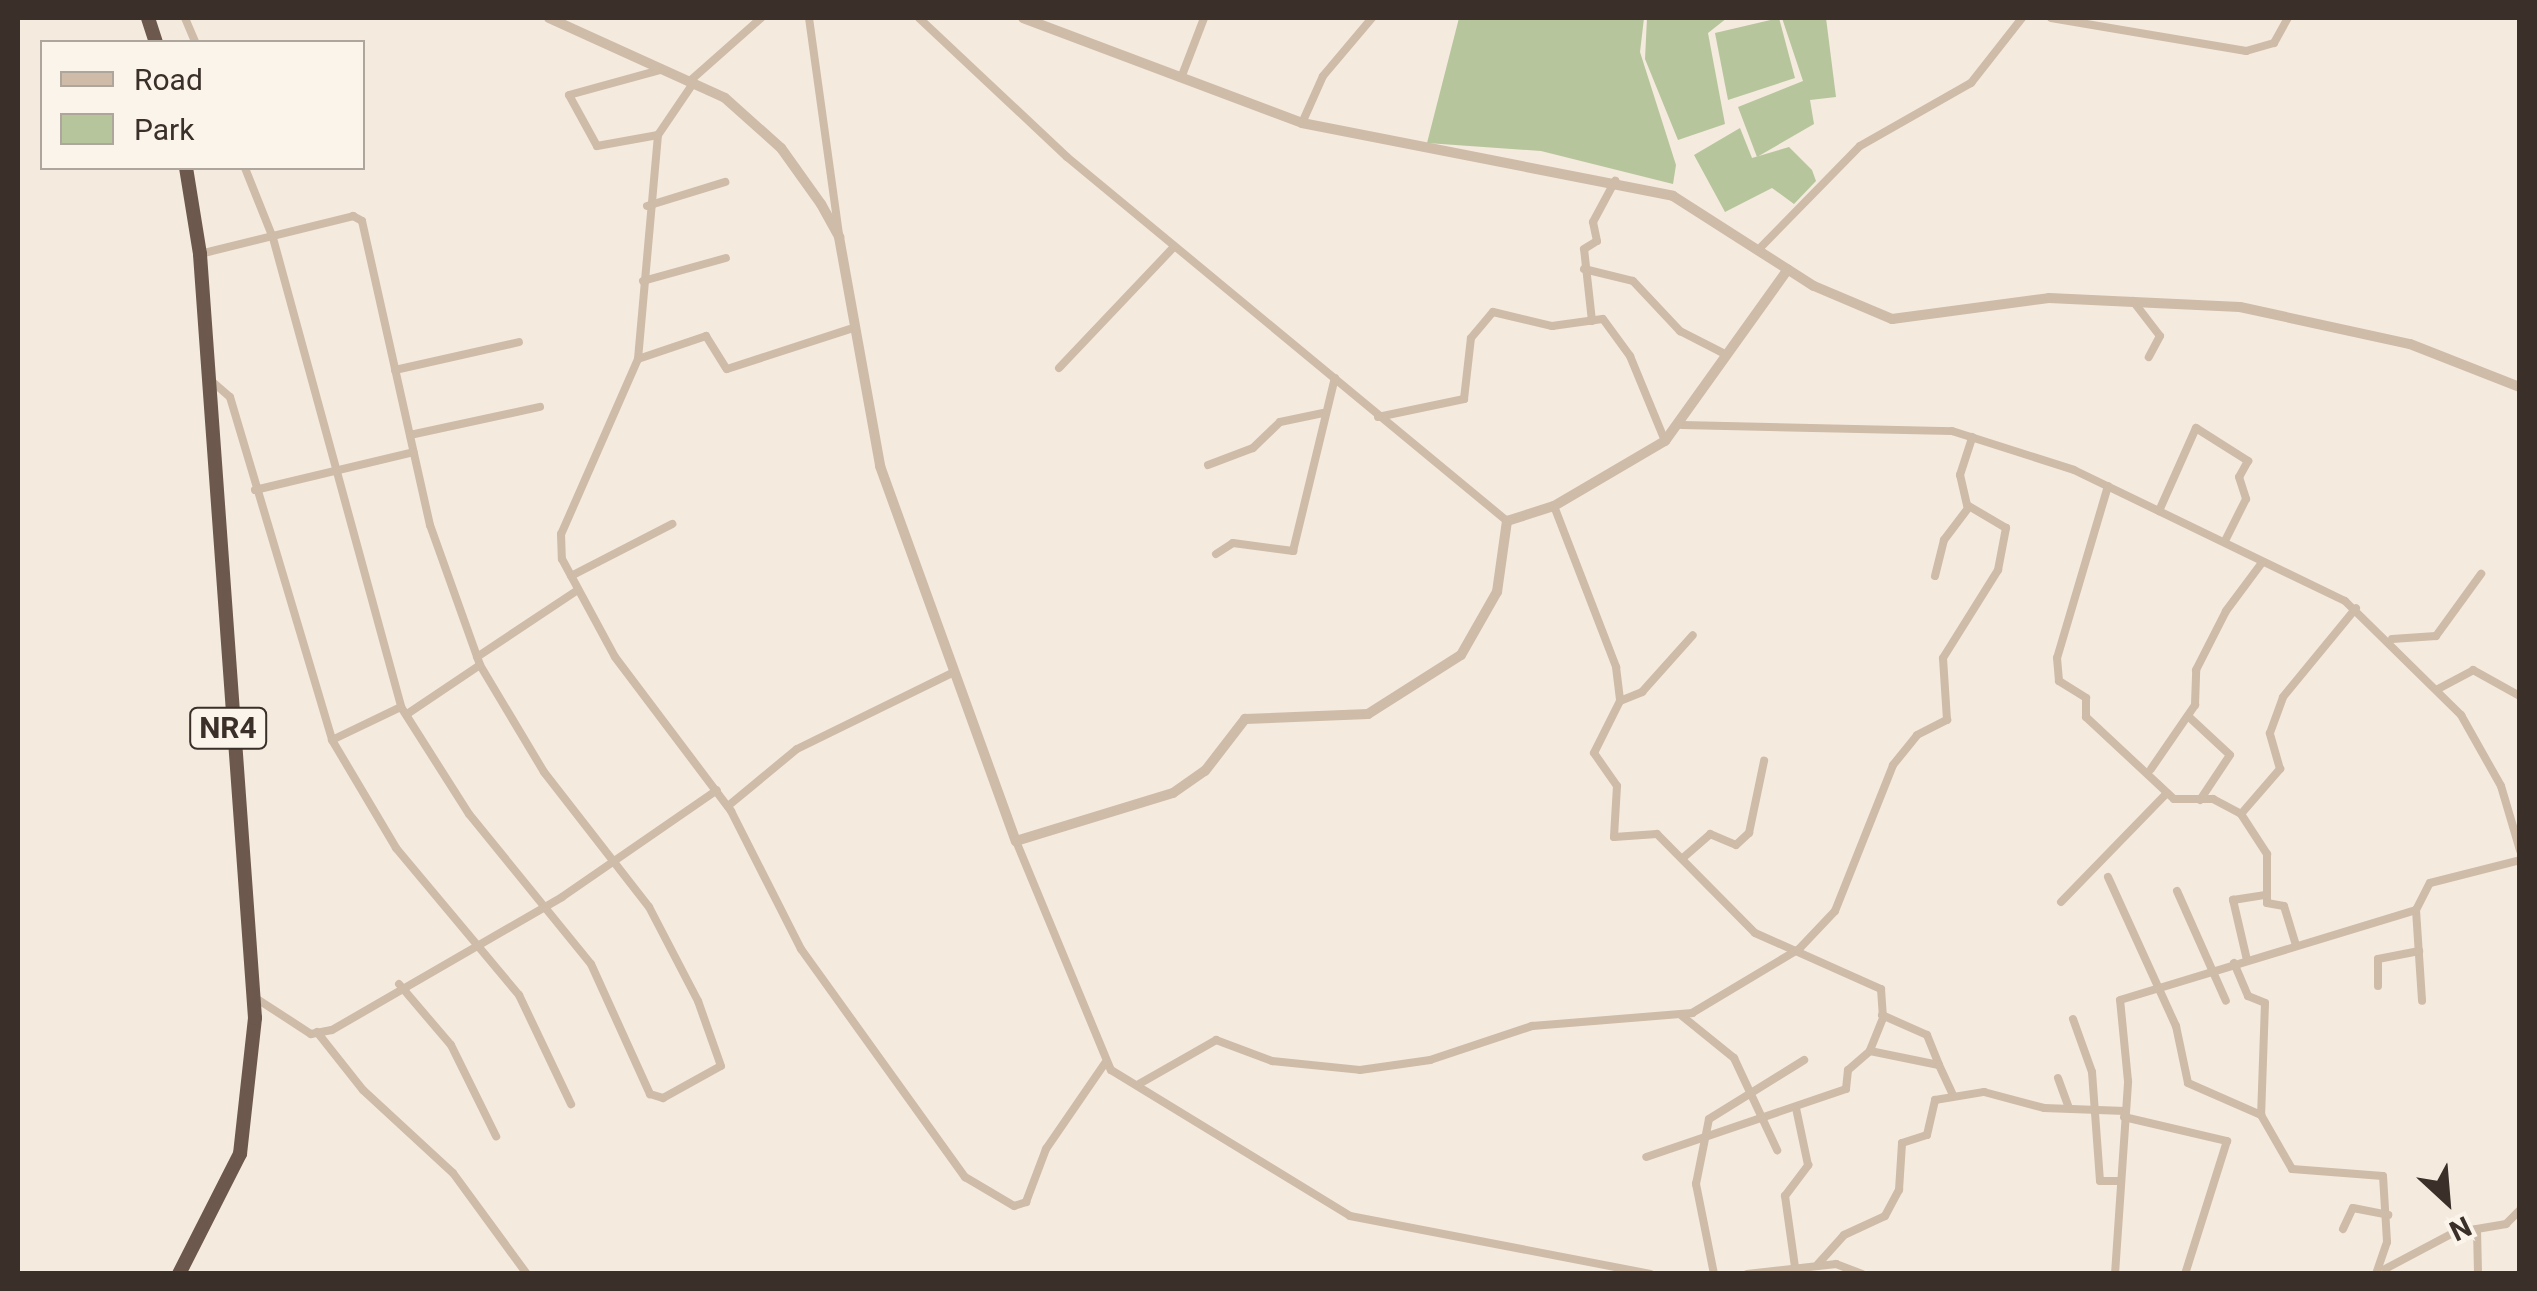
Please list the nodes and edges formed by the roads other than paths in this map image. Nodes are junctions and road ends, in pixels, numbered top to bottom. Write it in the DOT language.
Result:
graph roads {
  1 [pos="549,18"];
  2 [pos="761,18"];
  3 [pos="809,18"];
  4 [pos="919,18"];
  5 [pos="1023,18"];
  6 [pos="1204,18"];
  7 [pos="1372,18"];
  8 [pos="2022,18"];
  9 [pos="2051,18"];
  10 [pos="2288,18"];
  11 [pos="662,70"];
  12 [pos="1180,78"];
  13 [pos="693,81"];
  14 [pos="1302,123"];
  15 [pos="658,135"];
  16 [pos="186,170"];
  17 [pos="246,170"];
  18 [pos="1616,181"];
  19 [pos="725,182"];
  20 [pos="647,206"];
  21 [pos="838,237"];
  22 [pos="273,238"];
  23 [pos="1174,247"];
  24 [pos="1760,247"];
  25 [pos="200,254"];
  26 [pos="726,258"];
  27 [pos="1584,269"];
  28 [pos="1788,270"];
  29 [pos="643,282"];
  30 [pos="2133,301"];
  31 [pos="1592,321"];
  32 [pos="850,330"];
  33 [pos="519,342"];
  34 [pos="1724,353"];
  35 [pos="2149,358"];
  36 [pos="638,359"];
  37 [pos="1060,368"];
  38 [pos="396,370"];
  39 [pos="208,378"];
  40 [pos="1335,378"];
  41 [pos="2520,387"];
  42 [pos="540,407"];
  43 [pos="1323,412"];
  44 [pos="1378,417"];
  45 [pos="1682,425"];
  46 [pos="410,435"];
  47 [pos="1972,436"];
  48 [pos="1666,441"];
  49 [pos="414,452"];
  50 [pos="1208,465"];
  51 [pos="331,469"];
  52 [pos="2108,486"];
  53 [pos="255,490"];
  54 [pos="1554,506"];
  55 [pos="1969,508"];
  56 [pos="2159,512"];
  57 [pos="1507,521"];
  58 [pos="672,524"];
  59 [pos="2225,541"];
  60 [pos="1216,554"];
  61 [pos="2262,564"];
  62 [pos="2481,574"];
  63 [pos="571,576"];
  64 [pos="1935,576"];
  65 [pos="578,590"];
  66 [pos="2356,608"];
  67 [pos="1694,635"];
  68 [pos="2392,639"];
  69 [pos="478,661"];
  70 [pos="952,672"];
  71 [pos="2438,689"];
  72 [pos="2520,696"];
  73 [pos="1620,701"];
  74 [pos="404,710"];
  75 [pos="2188,716"];
  76 [pos="332,740"];
  77 [pos="1764,761"];
  78 [pos="2151,769"];
  79 [pos="717,790"];
  80 [pos="2167,793"];
  81 [pos="2200,800"];
  82 [pos="728,806"];
  83 [pos="2240,814"];
  84 [pos="1016,841"];
  85 [pos="2520,850"];
  86 [pos="612,856"];
  87 [pos="1684,857"];
  88 [pos="2520,860"];
  89 [pos="2108,877"];
  90 [pos="2177,891"];
  91 [pos="2266,895"];
  92 [pos="2060,902"];
  93 [pos="546,906"];
  94 [pos="2416,910"];
  95 [pos="2295,943"];
  96 [pos="476,944"];
  97 [pos="1799,949"];
  98 [pos="2419,951"];
  99 [pos="2247,960"];
  100 [pos="2234,964"];
  101 [pos="2208,972"];
  102 [pos="398,984"];
  103 [pos="2378,986"];
  104 [pos="2160,987"];
  105 [pos="253,996"];
  106 [pos="2226,1001"];
  107 [pos="2422,1001"];
  108 [pos="1678,1014"];
  109 [pos="1882,1015"];
  110 [pos="2072,1019"];
  111 [pos="314,1029"];
  112 [pos="1870,1051"];
  113 [pos="1804,1060"];
  114 [pos="1105,1063"];
  115 [pos="1940,1065"];
  116 [pos="2058,1078"];
  117 [pos="1138,1084"];
  118 [pos="1756,1094"];
  119 [pos="1953,1094"];
  120 [pos="2097,1103"];
  121 [pos="570,1104"];
  122 [pos="2068,1106"];
  123 [pos="1796,1108"];
  124 [pos="2124,1114"];
  125 [pos="2261,1115"];
  126 [pos="1766,1123"];
  127 [pos="496,1136"];
  128 [pos="1700,1141"];
  129 [pos="1777,1150"];
  130 [pos="1646,1158"];
  131 [pos="2118,1181"];
  132 [pos="2520,1210"];
  133 [pos="2388,1215"];
  134 [pos="2343,1229"];
  135 [pos="2477,1229"];
  136 [pos="1818,1264"];
  137 [pos="1795,1267"];
  138 [pos="1775,1271"];
  139 [pos="2381,1271"];
  140 [pos="180,1274"];
  141 [pos="527,1274"];
  142 [pos="1650,1274"];
  143 [pos="1714,1274"];
  144 [pos="1747,1274"];
  145 [pos="1862,1274"];
  146 [pos="2115,1274"];
  147 [pos="2185,1274"];
  148 [pos="2478,1274"];
  1 -- 11 [label="street"];
  2 -- 13 [label="street"];
  3 -- 21 [label="street"];
  4 -- 23 [label="street"];
  5 -- 12 [label="street"];
  6 -- 12 [label="street"];
  7 -- 14 [label="street"];
  8 -- 24 [label="street"];
  9 -- 10 [label="street"];
  11 -- 13 [label="street"];
  11 -- 15 [label="street"];
  12 -- 14 [label="street"];
  13 -- 15 [label="street"];
  13 -- 21 [label="street"];
  14 -- 18 [label="street"];
  15 -- 20 [label="street"];
  16 -- 25 [label="highway, NR4"];
  17 -- 22 [label="street"];
  18 -- 24 [label="street"];
  18 -- 27 [label="street"];
  19 -- 20 [label="street"];
  20 -- 29 [label="street"];
  21 -- 32 [label="street"];
  22 -- 25 [label="street"];
  22 -- 38 [label="street"];
  22 -- 51 [label="street"];
  23 -- 37 [label="street"];
  23 -- 40 [label="street"];
  24 -- 28 [label="street"];
  25 -- 39 [label="highway, NR4"];
  26 -- 29 [label="street"];
  27 -- 31 [label="street"];
  27 -- 34 [label="street"];
  28 -- 30 [label="street"];
  28 -- 34 [label="street"];
  29 -- 36 [label="street"];
  30 -- 35 [label="street"];
  30 -- 41 [label="street"];
  31 -- 44 [label="street"];
  31 -- 48 [label="street"];
  32 -- 36 [label="street"];
  32 -- 70 [label="street"];
  33 -- 38 [label="street"];
  34 -- 45 [label="street"];
  36 -- 63 [label="street"];
  38 -- 46 [label="street"];
  39 -- 53 [label="street"];
  39 -- 105 [label="highway, NR4"];
  40 -- 43 [label="street"];
  40 -- 44 [label="street"];
  42 -- 46 [label="street"];
  43 -- 50 [label="street"];
  43 -- 60 [label="street"];
  44 -- 57 [label="street"];
  45 -- 47 [label="street"];
  45 -- 48 [label="street"];
  46 -- 49 [label="street"];
  47 -- 52 [label="street"];
  47 -- 55 [label="street"];
  48 -- 54 [label="street"];
  49 -- 51 [label="street"];
  49 -- 69 [label="street"];
  51 -- 53 [label="street"];
  51 -- 74 [label="street"];
  52 -- 56 [label="street"];
  52 -- 78 [label="street"];
  53 -- 76 [label="street"];
  54 -- 57 [label="street"];
  54 -- 73 [label="street"];
  55 -- 64 [label="street"];
  55 -- 97 [label="street"];
  56 -- 59 [label="street"];
  56 -- 59 [label="street"];
  57 -- 84 [label="street"];
  58 -- 63 [label="street"];
  59 -- 61 [label="street"];
  61 -- 66 [label="street"];
  61 -- 75 [label="street"];
  62 -- 68 [label="street"];
  63 -- 65 [label="street"];
  65 -- 69 [label="street"];
  65 -- 79 [label="street"];
  66 -- 68 [label="street"];
  66 -- 83 [label="street"];
  67 -- 73 [label="street"];
  68 -- 71 [label="street"];
  69 -- 74 [label="street"];
  69 -- 86 [label="street"];
  70 -- 82 [label="street"];
  70 -- 84 [label="street"];
  71 -- 72 [label="street"];
  71 -- 85 [label="street"];
  73 -- 87 [label="street"];
  74 -- 76 [label="street"];
  74 -- 93 [label="street"];
  75 -- 78 [label="street"];
  75 -- 81 [label="street"];
  76 -- 96 [label="street"];
  77 -- 87 [label="street"];
  78 -- 80 [label="street"];
  79 -- 82 [label="street"];
  79 -- 86 [label="street"];
  80 -- 81 [label="street"];
  80 -- 92 [label="street"];
  81 -- 83 [label="street"];
  82 -- 114 [label="street"];
  83 -- 91 [label="street"];
  84 -- 114 [label="street"];
  86 -- 93 [label="street"];
  86 -- 93 [label="street"];
  87 -- 97 [label="street"];
  88 -- 94 [label="street"];
  89 -- 104 [label="street"];
  90 -- 101 [label="street"];
  91 -- 95 [label="street"];
  91 -- 99 [label="street"];
  93 -- 96 [label="street"];
  94 -- 95 [label="street"];
  94 -- 98 [label="street"];
  95 -- 99 [label="street"];
  96 -- 102 [label="street"];
  96 -- 121 [label="street"];
  97 -- 108 [label="street"];
  97 -- 109 [label="street"];
  98 -- 103 [label="street"];
  98 -- 107 [label="street"];
  99 -- 100 [label="street"];
  100 -- 101 [label="street"];
  100 -- 125 [label="street"];
  101 -- 104 [label="street"];
  101 -- 106 [label="street"];
  102 -- 111 [label="street"];
  102 -- 127 [label="street"];
  104 -- 124 [label="street"];
  104 -- 125 [label="street"];
  105 -- 111 [label="street"];
  105 -- 140 [label="highway, NR4"];
  108 -- 117 [label="street"];
  108 -- 118 [label="street"];
  109 -- 112 [label="street"];
  109 -- 115 [label="street"];
  110 -- 120 [label="street"];
  111 -- 141 [label="street"];
  112 -- 115 [label="street"];
  112 -- 123 [label="street"];
  113 -- 118 [label="street"];
  114 -- 117 [label="street"];
  115 -- 119 [label="street"];
  116 -- 122 [label="street"];
  117 -- 142 [label="street"];
  118 -- 126 [label="street"];
  118 -- 128 [label="street"];
  119 -- 122 [label="street"];
  119 -- 136 [label="street"];
  120 -- 122 [label="street"];
  120 -- 124 [label="street"];
  120 -- 131 [label="street"];
  123 -- 126 [label="street"];
  123 -- 137 [label="street"];
  124 -- 131 [label="street"];
  124 -- 147 [label="street"];
  125 -- 133 [label="street"];
  126 -- 128 [label="street"];
  126 -- 129 [label="street"];
  128 -- 130 [label="street"];
  128 -- 143 [label="street"];
  131 -- 146 [label="street"];
  132 -- 135 [label="street"];
  133 -- 134 [label="street"];
  133 -- 139 [label="street"];
  135 -- 139 [label="street"];
  135 -- 148 [label="street"];
  136 -- 137 [label="street"];
  136 -- 145 [label="street"];
  137 -- 138 [label="street"];
  138 -- 144 [label="street"];
}
